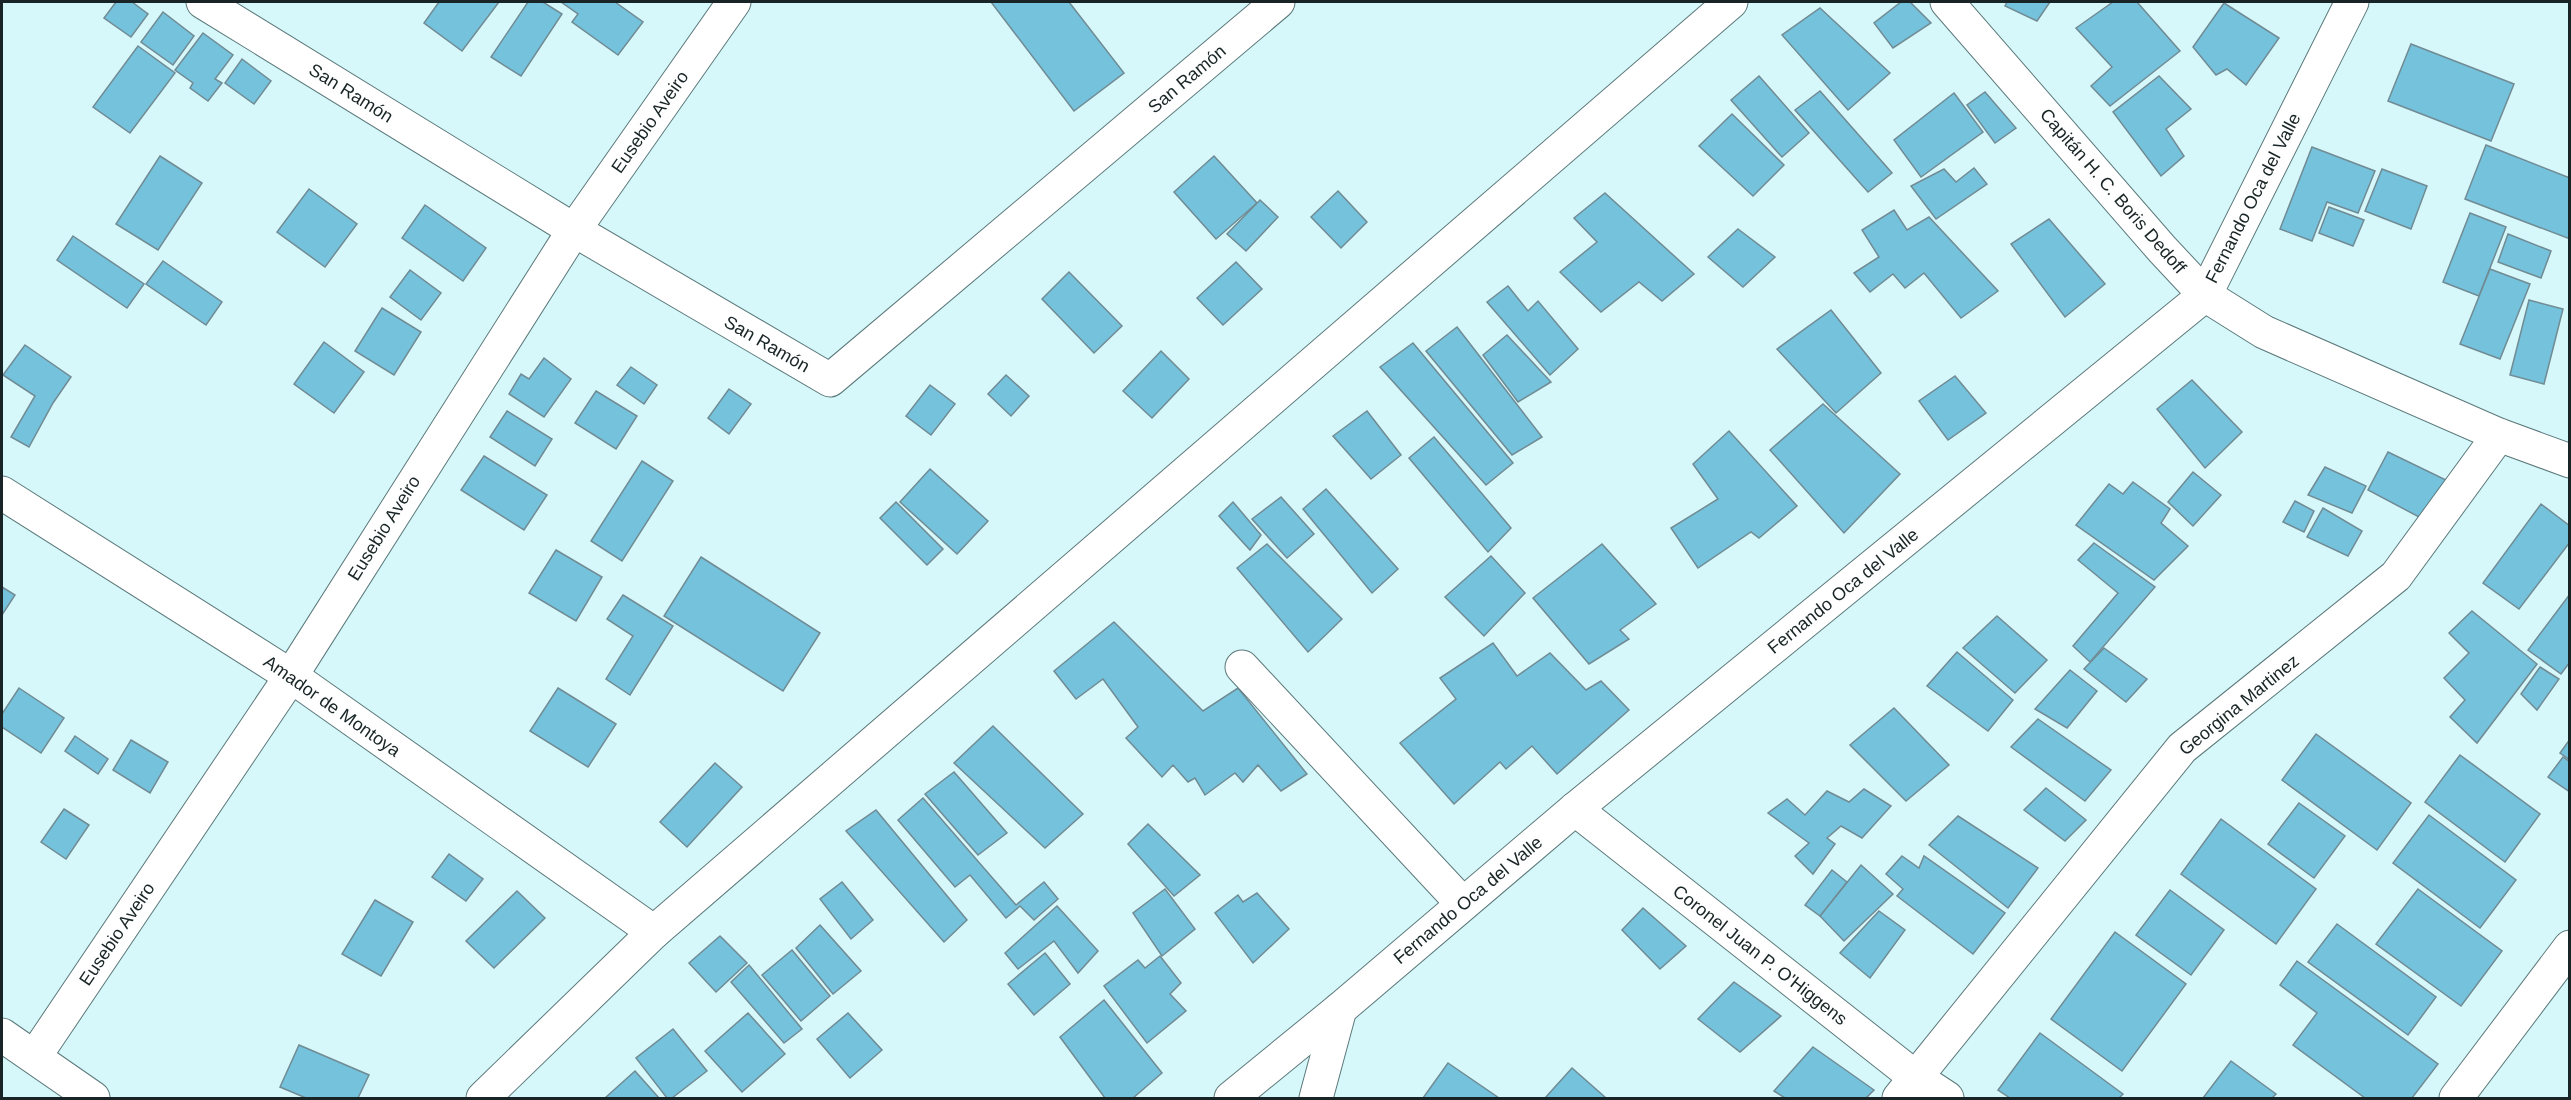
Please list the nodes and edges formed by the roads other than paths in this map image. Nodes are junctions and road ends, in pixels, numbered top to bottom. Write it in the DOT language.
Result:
graph roads {
  1 [pos="203,2"];
  2 [pos="735,2"];
  3 [pos="1278,2"];
  4 [pos="1731,2"];
  5 [pos="1947,2"];
  6 [pos="2352,2"];
  7 [pos="574,230"];
  8 [pos="2205,295"];
  9 [pos="2499,435"];
  10 [pos="2570,461"];
  11 [pos="2,493"];
  12 [pos="1242,668"];
  13 [pos="291,676"];
  14 [pos="1575,809"];
  15 [pos="1462,903"];
  16 [pos="654,932"];
  17 [pos="2570,947"];
  18 [pos="1340,1010"];
  19 [pos="2,1035"];
  20 [pos="35,1056"];
  21 [pos="1907,1088"];
  22 [pos="93,1098"];
  23 [pos="483,1098"];
  24 [pos="1231,1098"];
  25 [pos="1316,1098"];
  26 [pos="1947,1098"];
  27 [pos="2456,1098"];
  1 -- 7 [label="street, San Ramón"];
  2 -- 7 [label="street, Eusebio Aveiro"];
  3 -- 7 [label="street, San Ramón"];
  4 -- 16 [label="street"];
  5 -- 8 [label="street, Capitán H. C. Boris Dedoff"];
  6 -- 8 [label="street, Fernando Oca del Valle"];
  7 -- 13 [label="street, Eusebio Aveiro"];
  8 -- 9 [label="street, Capitán H. C. Boris Dedoff"];
  8 -- 14 [label="street, Fernando Oca del Valle"];
  9 -- 10 [label="street, Capitán H. C. Boris Dedoff"];
  9 -- 21 [label="street, Georgina Martinez"];
  11 -- 13 [label="street, Amador de Montoya"];
  12 -- 15 [label="street"];
  13 -- 16 [label="street, Amador de Montoya"];
  13 -- 20 [label="street, Eusebio Aveiro"];
  14 -- 15 [label="street, Fernando Oca del Valle"];
  14 -- 21 [label="street, Coronel Juan P. O'Higgens"];
  15 -- 18 [label="street, Fernando Oca del Valle"];
  16 -- 23 [label="street"];
  17 -- 27 [label="street"];
  18 -- 24 [label="street, Fernando Oca del Valle"];
  18 -- 25 [label="street"];
  19 -- 20 [label="street"];
  20 -- 22 [label="street"];
  21 -- 26 [label="street, Coronel Juan P. O'Higgens"];
}
